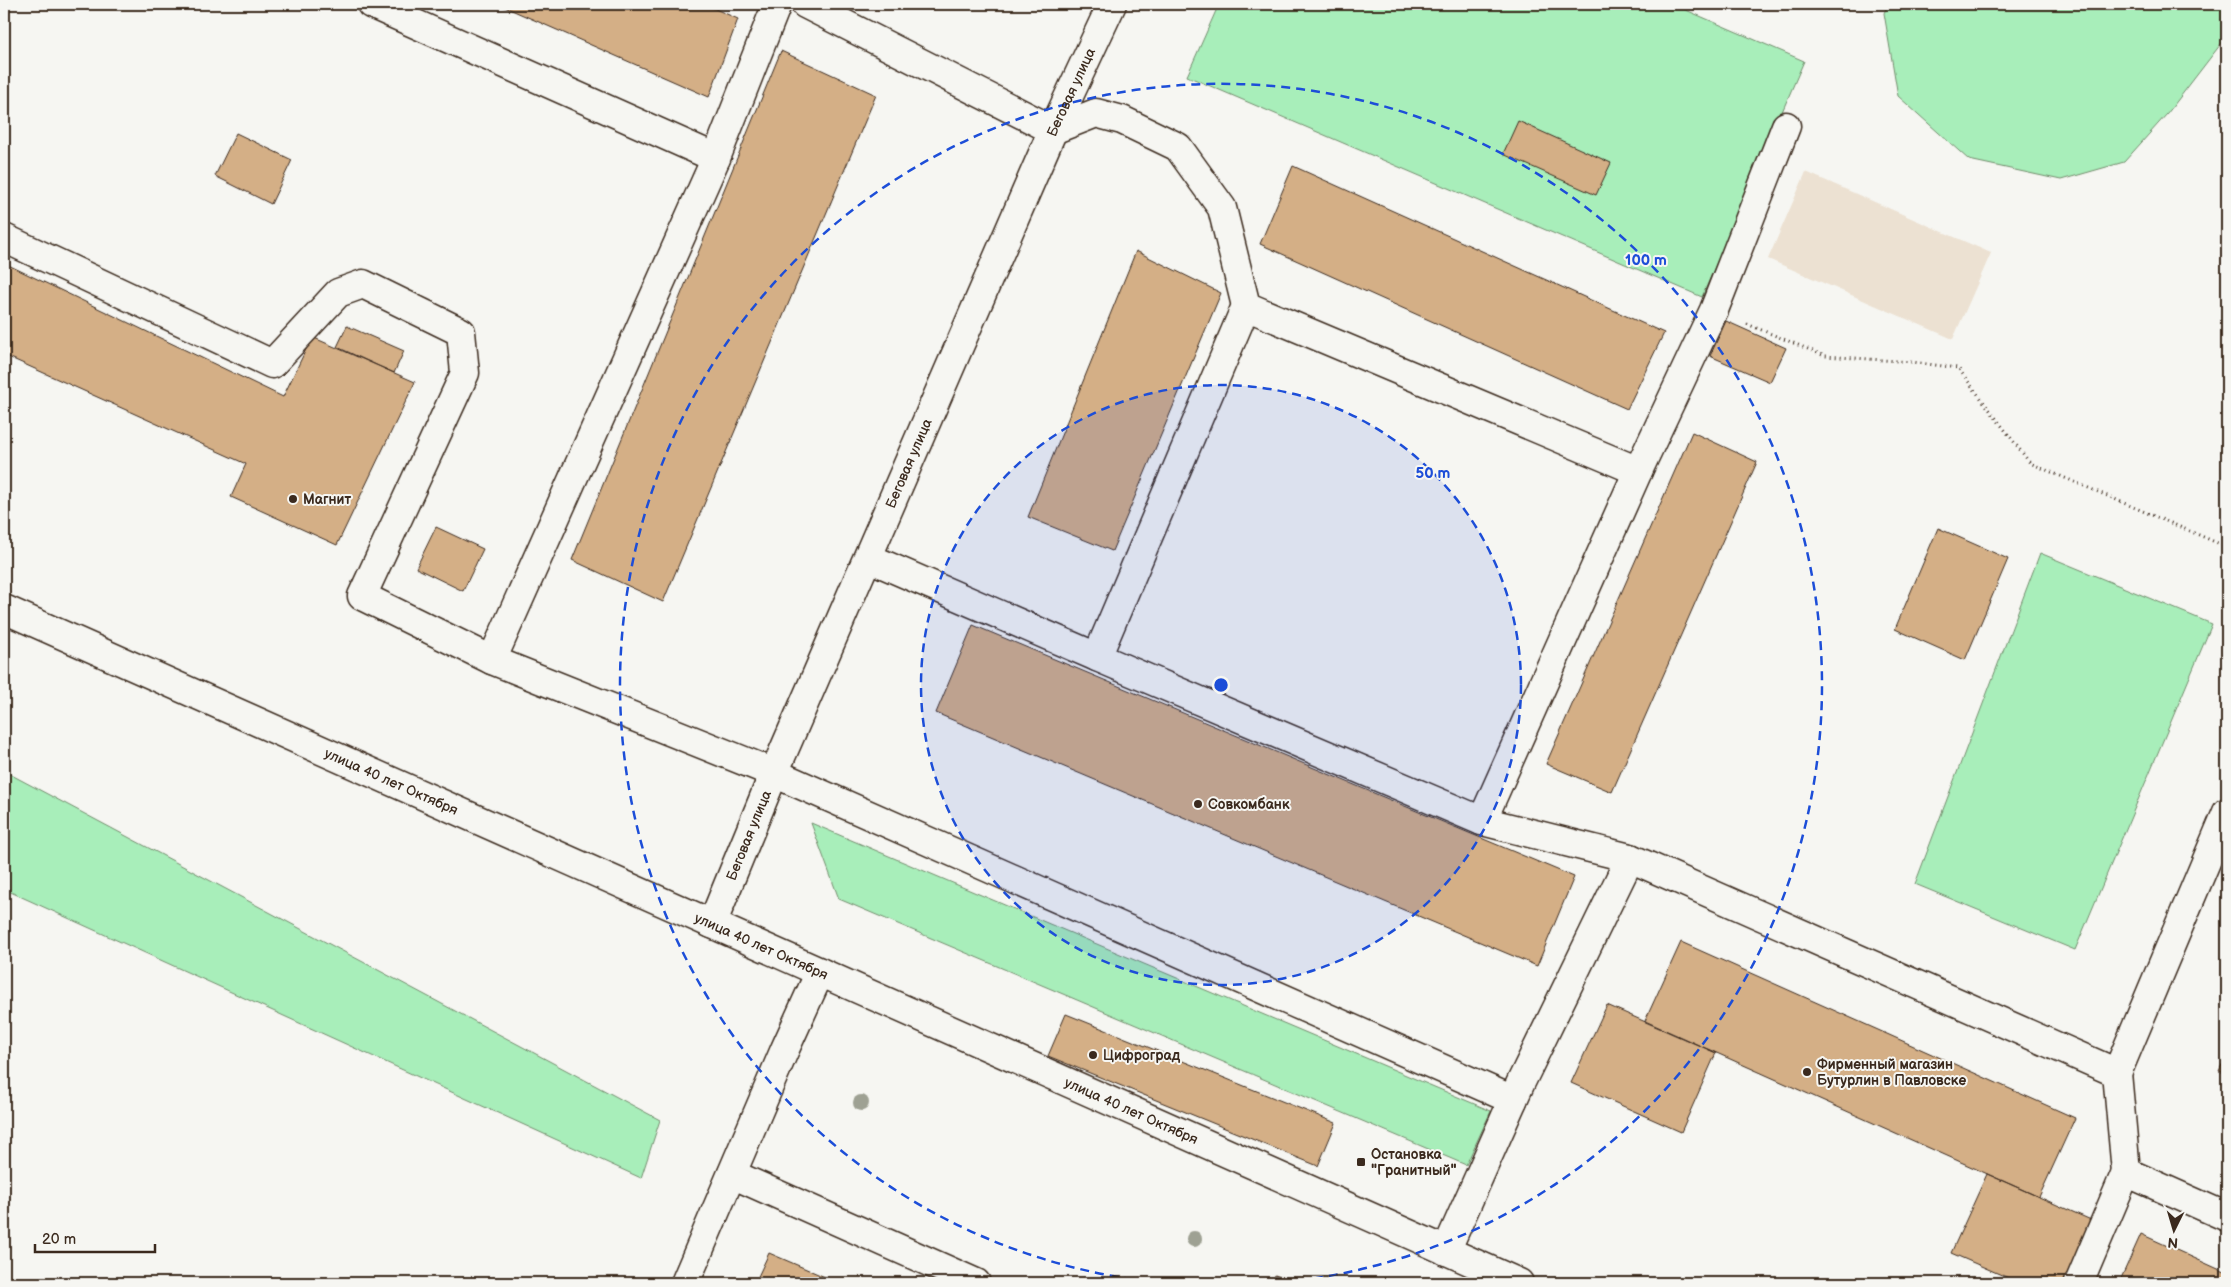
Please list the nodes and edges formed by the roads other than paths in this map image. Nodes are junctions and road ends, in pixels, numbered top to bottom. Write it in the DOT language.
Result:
graph roads {
  1 [pos="371,4"];
  2 [pos="777,4"];
  3 [pos="805,4"];
  4 [pos="1112,4"];
  5 [pos="1786,126"];
  6 [pos="1053,130"];
  7 [pos="716,158"];
  8 [pos="4,238"];
  9 [pos="1246,306"];
  10 [pos="1638,471"];
  11 [pos="869,558"];
  12 [pos="4,609"];
  13 [pos="1097,658"];
  14 [pos="492,660"];
  15 [pos="774,774"];
  16 [pos="2227,812"];
  17 [pos="1482,821"];
  18 [pos="1630,858"];
  19 [pos="712,924"];
  20 [pos="820,972"];
  21 [pos="2116,1073"];
  22 [pos="1513,1100"];
  23 [pos="2126,1172"];
  24 [pos="732,1174"];
  25 [pos="2227,1218"];
  26 [pos="1446,1251"];
  27 [pos="685,1283"];
  28 [pos="976,1283"];
  29 [pos="1519,1283"];
  30 [pos="2079,1283"];
  1 -- 7 [label="street"];
  2 -- 7 [label="street"];
  3 -- 6 [label="street"];
  4 -- 6 [label="street, Беговая улица"];
  5 -- 10 [label="street"];
  6 -- 9 [label="street"];
  6 -- 11 [label="street, Беговая улица"];
  7 -- 14 [label="street"];
  8 -- 14 [label="street"];
  9 -- 10 [label="street"];
  9 -- 13 [label="street"];
  10 -- 17 [label="street"];
  11 -- 13 [label="street"];
  11 -- 15 [label="street, Беговая улица"];
  12 -- 19 [label="street, улица 40 лет Октября"];
  13 -- 17 [label="street"];
  14 -- 15 [label="street"];
  15 -- 19 [label="street, Беговая улица"];
  15 -- 22 [label="street"];
  16 -- 21 [label="street"];
  17 -- 18 [label="street"];
  18 -- 21 [label="street"];
  18 -- 22 [label="street"];
  19 -- 20 [label="street, улица 40 лет Октября"];
  20 -- 24 [label="street"];
  20 -- 26 [label="street, улица 40 лет Октября"];
  21 -- 23 [label="street"];
  22 -- 26 [label="street"];
  23 -- 25 [label="street"];
  23 -- 30 [label="street"];
  24 -- 27 [label="street"];
  24 -- 28 [label="street"];
  26 -- 29 [label="street, улица 40 лет Октября"];
}
